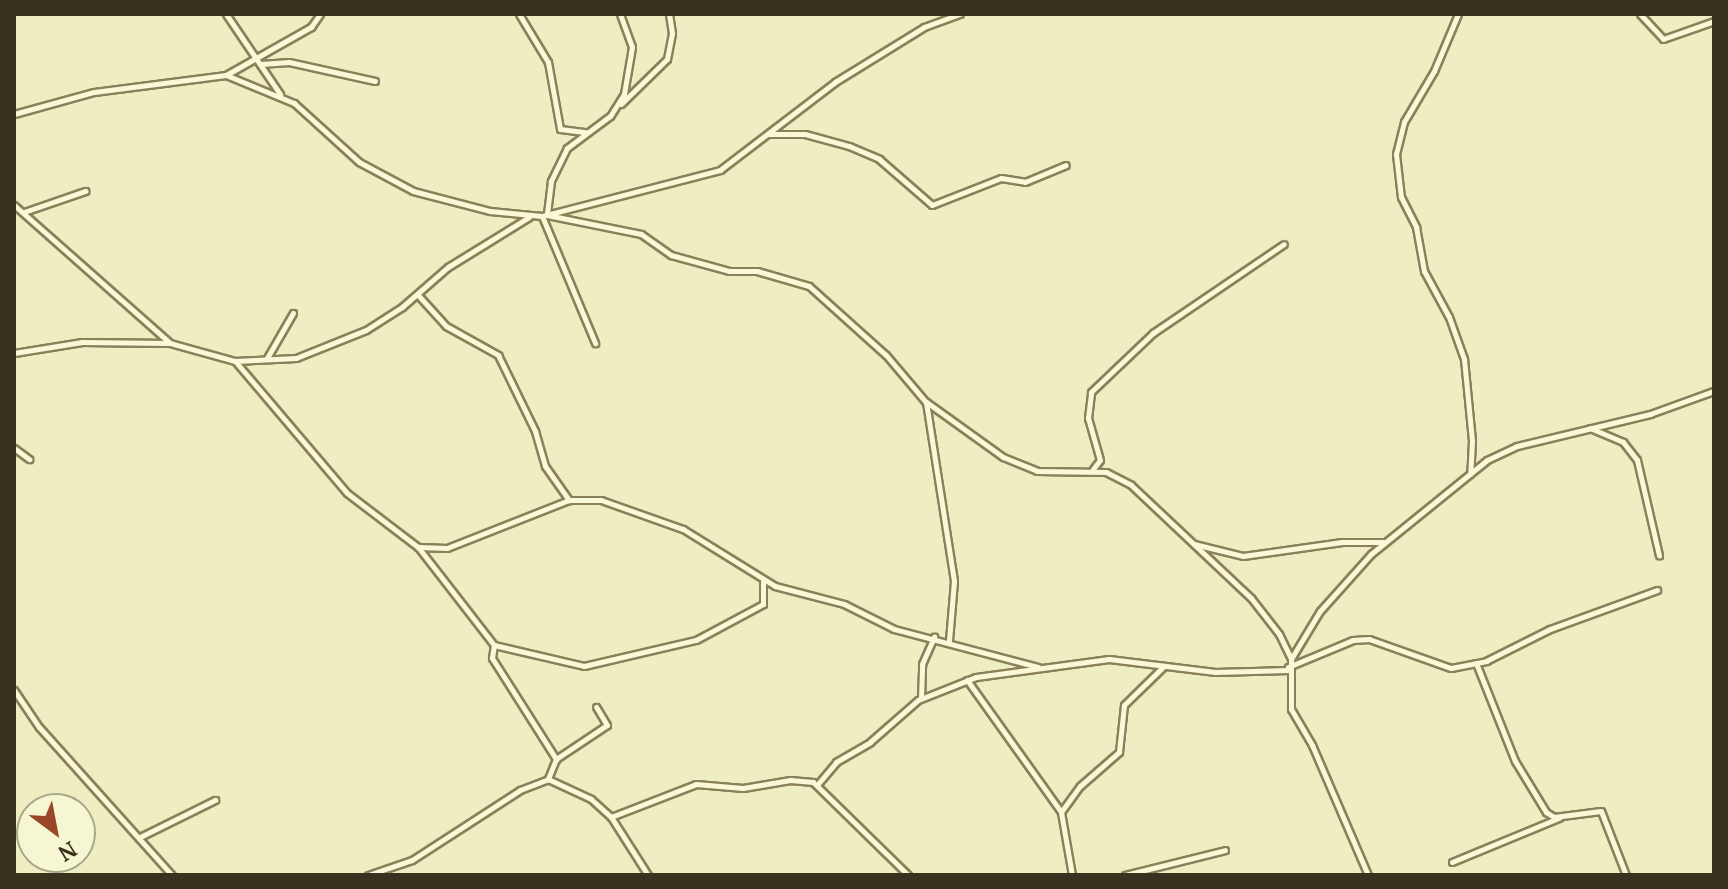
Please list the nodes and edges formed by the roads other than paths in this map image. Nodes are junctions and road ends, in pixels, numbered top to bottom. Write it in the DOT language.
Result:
graph roads {
  1 [pos="226,14"];
  2 [pos="320,14"];
  3 [pos="519,14"];
  4 [pos="620,14"];
  5 [pos="669,14"];
  6 [pos="960,14"];
  7 [pos="1458,14"];
  8 [pos="1640,14"];
  9 [pos="1714,21"];
  10 [pos="258,61"];
  11 [pos="226,75"];
  12 [pos="375,81"];
  13 [pos="281,95"];
  14 [pos="620,104"];
  15 [pos="14,114"];
  16 [pos="586,132"];
  17 [pos="768,134"];
  18 [pos="1066,165"];
  19 [pos="85,191"];
  20 [pos="14,205"];
  21 [pos="24,212"];
  22 [pos="544,215"];
  23 [pos="529,217"];
  24 [pos="1284,244"];
  25 [pos="418,295"];
  26 [pos="293,313"];
  27 [pos="170,343"];
  28 [pos="595,343"];
  29 [pos="14,353"];
  30 [pos="267,358"];
  31 [pos="235,361"];
  32 [pos="1714,391"];
  33 [pos="925,401"];
  34 [pos="1590,428"];
  35 [pos="14,448"];
  36 [pos="29,459"];
  37 [pos="1093,469"];
  38 [pos="1470,474"];
  39 [pos="569,500"];
  40 [pos="1190,542"];
  41 [pos="1383,542"];
  42 [pos="418,547"];
  43 [pos="1659,555"];
  44 [pos="762,581"];
  45 [pos="1657,590"];
  46 [pos="935,637"];
  47 [pos="949,641"];
  48 [pos="494,645"];
  49 [pos="1291,659"];
  50 [pos="1476,663"];
  51 [pos="1165,666"];
  52 [pos="1038,667"];
  53 [pos="1288,668"];
  54 [pos="967,680"];
  55 [pos="14,690"];
  56 [pos="921,698"];
  57 [pos="596,707"];
  58 [pos="556,759"];
  59 [pos="548,779"];
  60 [pos="817,785"];
  61 [pos="215,800"];
  62 [pos="1061,812"];
  63 [pos="1563,816"];
  64 [pos="611,817"];
  65 [pos="140,837"];
  66 [pos="1225,850"];
  67 [pos="1452,862"];
  68 [pos="172,875"];
  69 [pos="368,875"];
  70 [pos="648,875"];
  71 [pos="908,875"];
  72 [pos="1072,875"];
  73 [pos="1125,875"];
  74 [pos="1368,875"];
  75 [pos="1626,875"];
  1 -- 10 [label="street"];
  2 -- 10 [label="street"];
  3 -- 16 [label="street"];
  4 -- 14 [label="street"];
  5 -- 14 [label="street"];
  6 -- 17 [label="street"];
  7 -- 38 [label="street"];
  8 -- 9 [label="street"];
  10 -- 11 [label="street"];
  10 -- 12 [label="street"];
  10 -- 13 [label="street"];
  11 -- 13 [label="street"];
  11 -- 15 [label="street"];
  13 -- 23 [label="street"];
  14 -- 16 [label="street"];
  16 -- 22 [label="street"];
  17 -- 18 [label="street"];
  17 -- 22 [label="street"];
  19 -- 21 [label="street"];
  20 -- 21 [label="street"];
  21 -- 27 [label="street"];
  22 -- 23 [label="street"];
  22 -- 28 [label="street"];
  22 -- 33 [label="street"];
  23 -- 25 [label="street"];
  24 -- 37 [label="street"];
  25 -- 30 [label="street"];
  25 -- 39 [label="street"];
  26 -- 30 [label="street"];
  27 -- 29 [label="street"];
  27 -- 31 [label="street"];
  30 -- 31 [label="street"];
  31 -- 42 [label="street"];
  32 -- 34 [label="street"];
  33 -- 37 [label="street"];
  33 -- 47 [label="street"];
  34 -- 38 [label="street"];
  34 -- 43 [label="street"];
  35 -- 36 [label="street"];
  37 -- 40 [label="street"];
  38 -- 41 [label="street"];
  39 -- 42 [label="street"];
  39 -- 44 [label="street"];
  40 -- 41 [label="street"];
  40 -- 49 [label="street"];
  41 -- 49 [label="street"];
  42 -- 48 [label="street"];
  44 -- 46 [label="street"];
  44 -- 48 [label="street"];
  45 -- 50 [label="street"];
  46 -- 47 [label="street"];
  46 -- 56 [label="street"];
  47 -- 52 [label="street"];
  48 -- 58 [label="street"];
  49 -- 53 [label="street"];
  50 -- 53 [label="street"];
  50 -- 63 [label="street"];
  51 -- 52 [label="street"];
  51 -- 53 [label="street"];
  51 -- 62 [label="street"];
  52 -- 54 [label="street"];
  53 -- 74 [label="street"];
  54 -- 56 [label="street"];
  54 -- 62 [label="street"];
  55 -- 65 [label="street"];
  56 -- 60 [label="street"];
  57 -- 58 [label="street"];
  58 -- 59 [label="street"];
  59 -- 64 [label="street"];
  59 -- 69 [label="street"];
  60 -- 64 [label="street"];
  60 -- 71 [label="street"];
  61 -- 65 [label="street"];
  62 -- 72 [label="street"];
  63 -- 67 [label="street"];
  63 -- 75 [label="street"];
  64 -- 70 [label="street"];
  65 -- 68 [label="street"];
  66 -- 73 [label="street"];
}
